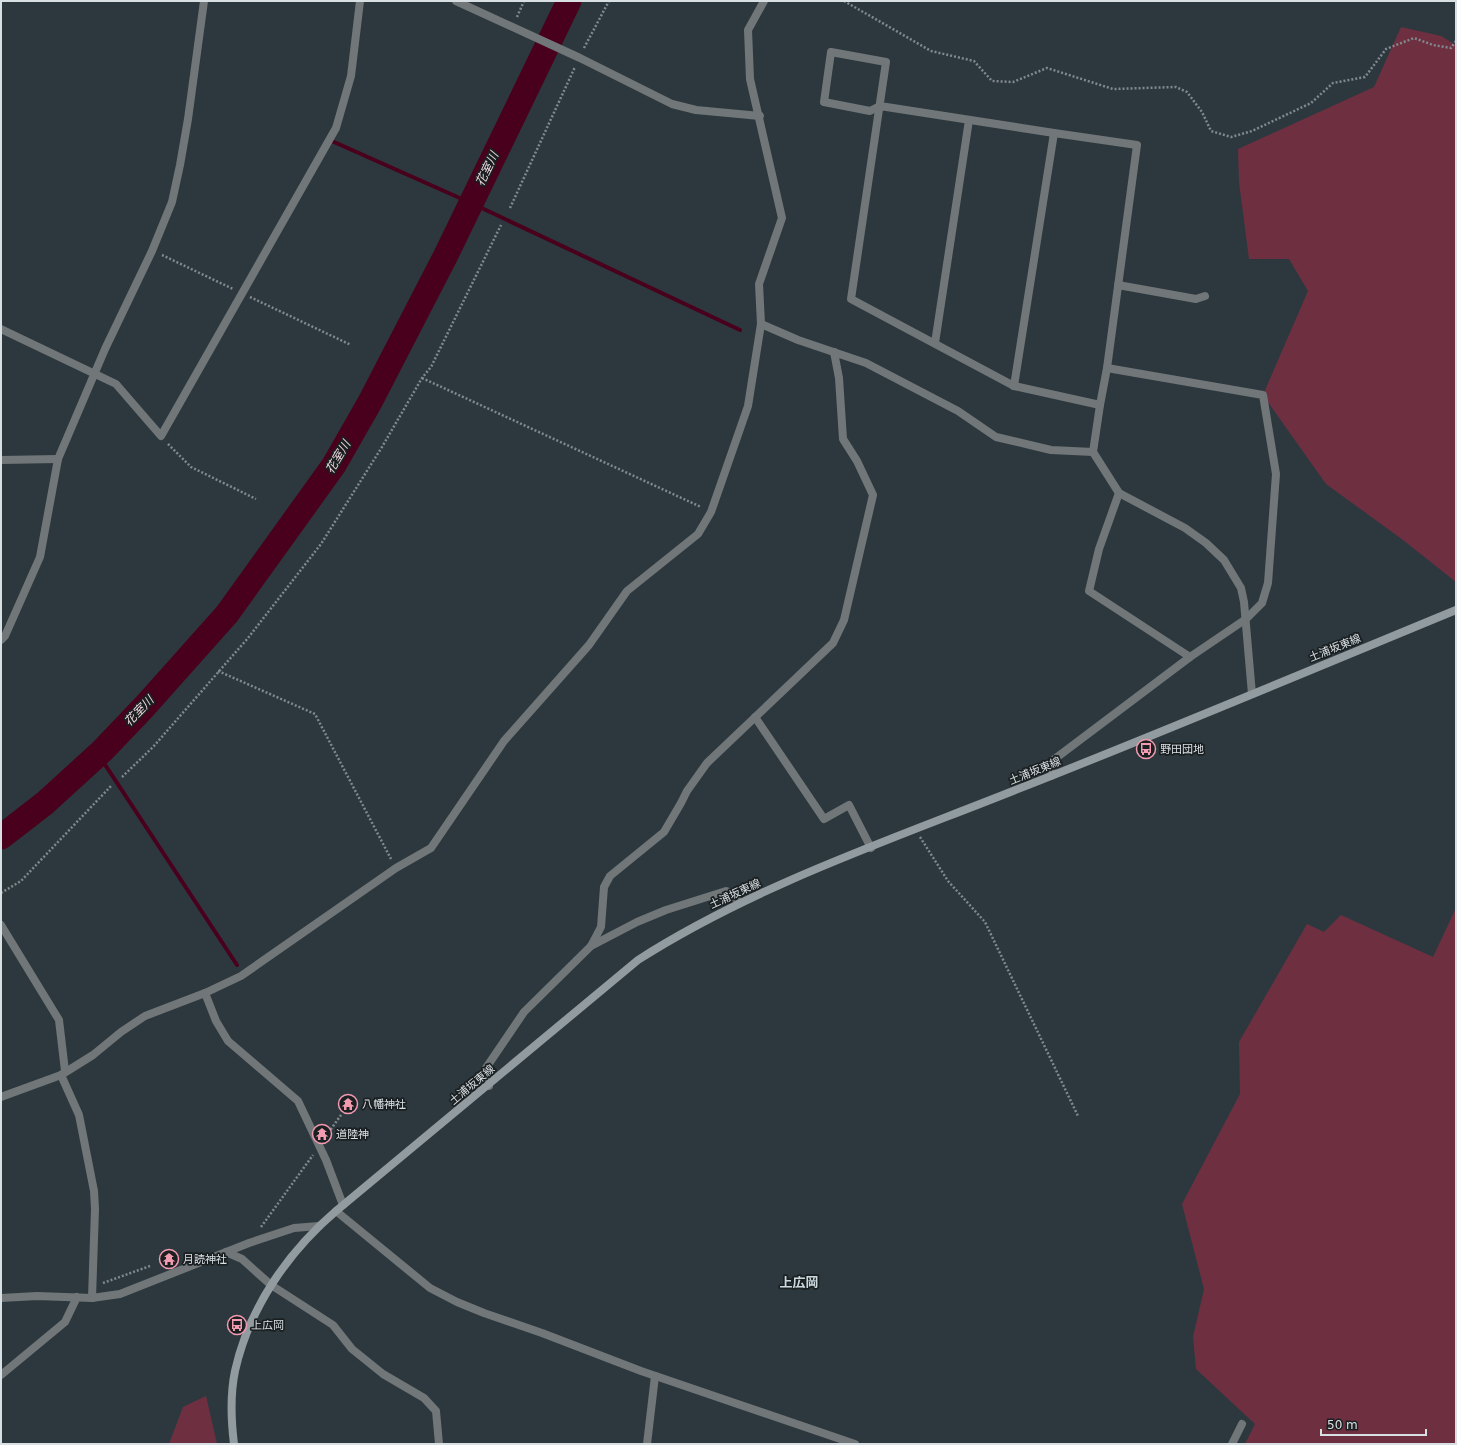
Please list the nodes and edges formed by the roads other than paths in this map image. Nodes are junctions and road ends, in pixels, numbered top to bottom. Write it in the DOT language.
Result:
graph roads {
  1 [pos="204,1"];
  2 [pos="360,1"];
  3 [pos="456,1"];
  4 [pos="764,1"];
  5 [pos="880,106"];
  6 [pos="760,116"];
  7 [pos="969,120"];
  8 [pos="1054,133"];
  9 [pos="1118,285"];
  10 [pos="1205,296"];
  11 [pos="761,324"];
  12 [pos="1,329"];
  13 [pos="935,342"];
  14 [pos="834,352"];
  15 [pos="1107,368"];
  16 [pos="94,373"];
  17 [pos="1014,386"];
  18 [pos="1100,405"];
  19 [pos="1093,452"];
  20 [pos="58,459"];
  21 [pos="1,460"];
  22 [pos="1119,493"];
  23 [pos="1456,610"];
  24 [pos="1246,619"];
  25 [pos="1,640"];
  26 [pos="1190,657"];
  27 [pos="1252,694"];
  28 [pos="755,717"];
  29 [pos="1051,776"];
  30 [pos="871,848"];
  31 [pos="740,903"];
  32 [pos="1,925"];
  33 [pos="592,946"];
  34 [pos="205,993"];
  35 [pos="63,1073"];
  36 [pos="489,1086"];
  37 [pos="1,1097"];
  38 [pos="340,1208"];
  39 [pos="319,1226"];
  40 [pos="226,1252"];
  41 [pos="271,1285"];
  42 [pos="93,1294"];
  43 [pos="77,1297"];
  44 [pos="1,1298"];
  45 [pos="1,1375"];
  46 [pos="655,1376"];
  47 [pos="1242,1424"];
  48 [pos="234,1444"];
  49 [pos="439,1444"];
  50 [pos="647,1444"];
  51 [pos="855,1444"];
  52 [pos="1232,1444"];
  1 -- 16 [label="street"];
  2 -- 16 [label="street"];
  3 -- 6 [label="street"];
  4 -- 6 [label="street"];
  5 -- 5 [label="street"];
  5 -- 7 [label="street"];
  5 -- 13 [label="street"];
  6 -- 11 [label="street"];
  7 -- 8 [label="street"];
  7 -- 13 [label="street"];
  8 -- 9 [label="street"];
  8 -- 17 [label="street"];
  9 -- 10 [label="street"];
  9 -- 15 [label="street"];
  11 -- 14 [label="street"];
  11 -- 34 [label="street"];
  12 -- 16 [label="street"];
  13 -- 17 [label="street"];
  14 -- 19 [label="street"];
  14 -- 28 [label="street"];
  15 -- 18 [label="street"];
  15 -- 24 [label="street"];
  16 -- 20 [label="street"];
  17 -- 18 [label="street"];
  18 -- 19 [label="street"];
  19 -- 22 [label="street"];
  20 -- 21 [label="street"];
  20 -- 25 [label="street"];
  22 -- 24 [label="street"];
  22 -- 26 [label="street"];
  23 -- 27 [label="main road, 土浦坂東線"];
  24 -- 26 [label="street"];
  24 -- 27 [label="street"];
  26 -- 29 [label="street"];
  27 -- 29 [label="main road, 土浦坂東線"];
  28 -- 30 [label="street"];
  28 -- 33 [label="street"];
  29 -- 30 [label="main road, 土浦坂東線"];
  30 -- 31 [label="main road, 土浦坂東線"];
  31 -- 33 [label="street"];
  31 -- 36 [label="main road, 土浦坂東線"];
  32 -- 35 [label="street"];
  33 -- 36 [label="street"];
  34 -- 35 [label="street"];
  34 -- 38 [label="street"];
  35 -- 37 [label="street"];
  35 -- 42 [label="street"];
  36 -- 38 [label="main road, 土浦坂東線"];
  38 -- 39 [label="main road, 土浦坂東線"];
  38 -- 46 [label="street"];
  39 -- 40 [label="street"];
  39 -- 41 [label="main road, 土浦坂東線"];
  40 -- 41 [label="street"];
  40 -- 42 [label="street"];
  41 -- 48 [label="main road, 土浦坂東線"];
  41 -- 49 [label="street"];
  42 -- 43 [label="street"];
  43 -- 44 [label="street"];
  43 -- 45 [label="street"];
  46 -- 50 [label="street"];
  46 -- 51 [label="street"];
  47 -- 52 [label="street"];
}
